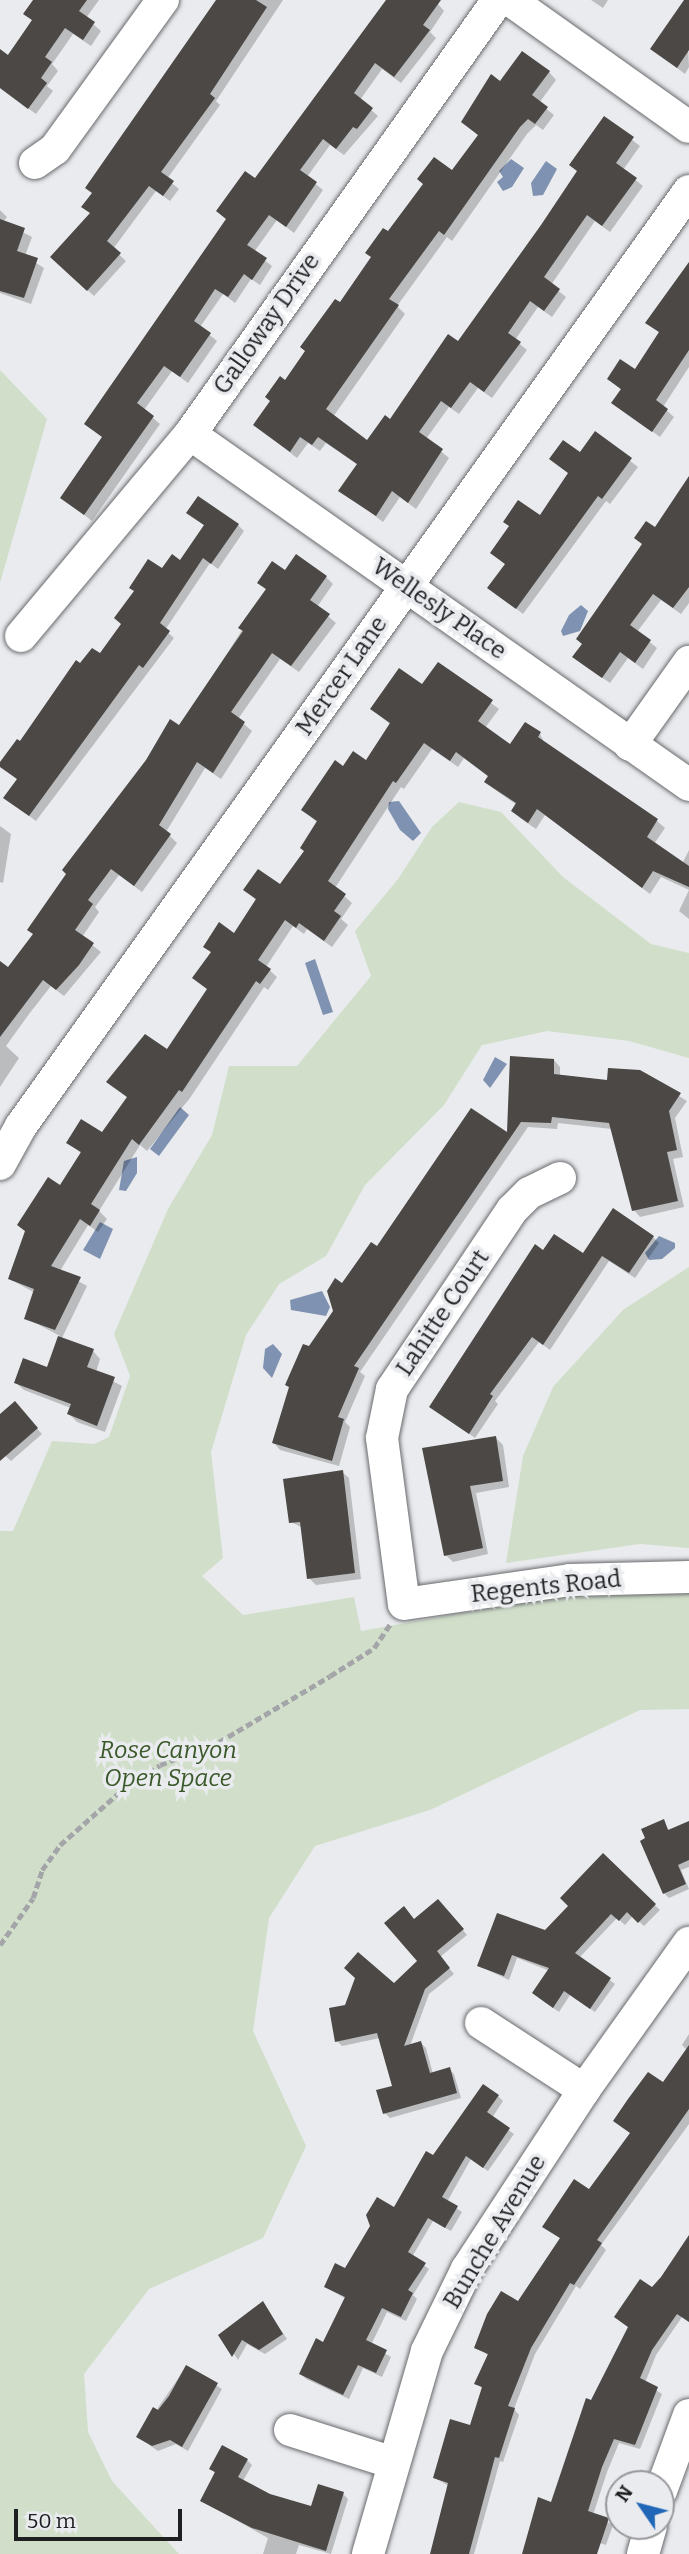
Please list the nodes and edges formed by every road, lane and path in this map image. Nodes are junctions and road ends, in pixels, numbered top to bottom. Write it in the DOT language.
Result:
graph roads {
  1 [pos="163,0"];
  2 [pos="498,0"];
  3 [pos="510,0"];
  4 [pos="689,127"];
  5 [pos="35,163"];
  6 [pos="689,191"];
  7 [pos="190,434"];
  8 [pos="407,586"];
  9 [pos="21,636"];
  10 [pos="689,662"];
  11 [pos="630,745"];
  12 [pos="689,785"];
  13 [pos="0,1164"];
  14 [pos="560,1178"];
  15 [pos="689,1577"];
  16 [pos="404,1604"];
  17 [pos="689,1943"];
  18 [pos="0,1945"];
  19 [pos="481,2022"];
  20 [pos="584,2090"];
  21 [pos="689,2415"];
  22 [pos="290,2430"];
  23 [pos="394,2463"];
  24 [pos="669,2470"];
  25 [pos="368,2554"];
  1 -- 5 [label="street"];
  2 -- 7 [label="street, Galloway Drive"];
  3 -- 4 [label="street"];
  6 -- 8 [label="street, Mercer Lane"];
  7 -- 8 [label="street, Wellesly Place"];
  7 -- 9 [label="street, Galloway Drive"];
  8 -- 11 [label="street, Wellesly Place"];
  8 -- 13 [label="street, Mercer Lane"];
  10 -- 11 [label="street"];
  11 -- 12 [label="street, Wellesly Place"];
  14 -- 16 [label="street, Lahitte Court"];
  15 -- 16 [label="street, Regents Road"];
  16 -- 18 [label="path"];
  17 -- 20 [label="street, Bunche Avenue"];
  19 -- 20 [label="street"];
  20 -- 23 [label="street, Bunche Avenue"];
  21 -- 24 [label="street"];
  22 -- 23 [label="street"];
  23 -- 25 [label="street, Bunche Avenue"];
}
